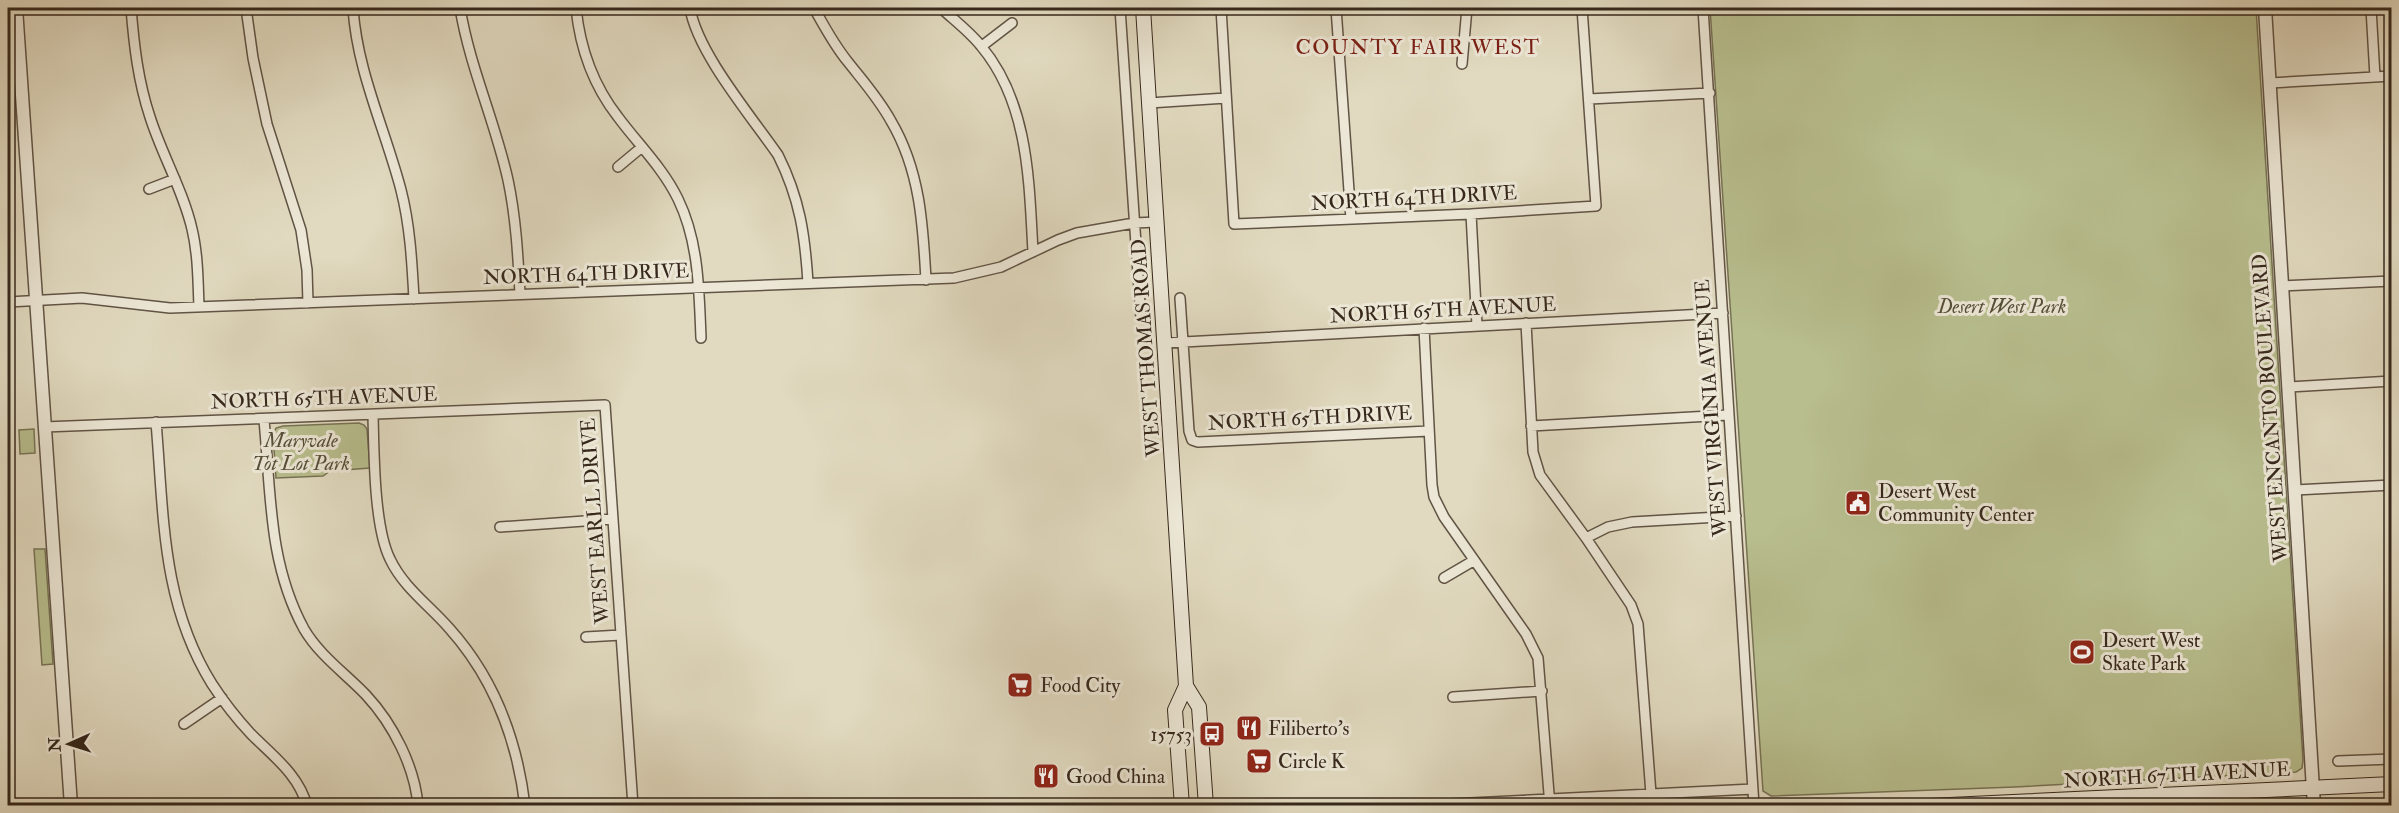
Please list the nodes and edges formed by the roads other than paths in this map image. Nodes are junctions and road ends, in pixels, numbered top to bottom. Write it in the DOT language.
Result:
graph roads {
  1 [pos="16,8"];
  2 [pos="131,8"];
  3 [pos="246,8"];
  4 [pos="353,8"];
  5 [pos="460,8"];
  6 [pos="576,8"];
  7 [pos="690,8"];
  8 [pos="814,8"];
  9 [pos="941,8"];
  10 [pos="1120,8"];
  11 [pos="1143,8"];
  12 [pos="1221,8"];
  13 [pos="1336,8"];
  14 [pos="1467,8"];
  15 [pos="1582,8"];
  16 [pos="1703,8"];
  17 [pos="2265,8"];
  18 [pos="2371,8"];
  19 [pos="1012,22"];
  20 [pos="982,46"];
  21 [pos="1462,64"];
  22 [pos="2391,76"];
  23 [pos="2375,77"];
  24 [pos="2270,83"];
  25 [pos="1710,93"];
  26 [pos="1226,98"];
  27 [pos="1589,99"];
  28 [pos="1149,103"];
  29 [pos="642,147"];
  30 [pos="618,167"];
  31 [pos="175,179"];
  32 [pos="149,189"];
  33 [pos="1471,214"];
  34 [pos="1351,219"];
  35 [pos="1157,222"];
  36 [pos="1134,223"];
  37 [pos="1033,252"];
  38 [pos="926,280"];
  39 [pos="2391,281"];
  40 [pos="808,283"];
  41 [pos="2282,286"];
  42 [pos="699,288"];
  43 [pos="520,294"];
  44 [pos="1180,298"];
  45 [pos="414,299"];
  46 [pos="35,300"];
  47 [pos="8,302"];
  48 [pos="308,303"];
  49 [pos="199,307"];
  50 [pos="1723,313"];
  51 [pos="1141,318"];
  52 [pos="1526,323"];
  53 [pos="1477,326"];
  54 [pos="1424,328"];
  55 [pos="701,338"];
  56 [pos="1182,342"];
  57 [pos="1165,343"];
  58 [pos="2391,381"];
  59 [pos="2289,387"];
  60 [pos="605,405"];
  61 [pos="374,415"];
  62 [pos="1728,415"];
  63 [pos="264,420"];
  64 [pos="156,422"];
  65 [pos="1532,426"];
  66 [pos="45,427"];
  67 [pos="1429,431"];
  68 [pos="1192,440"];
  69 [pos="2391,485"];
  70 [pos="2295,490"];
  71 [pos="1736,516"];
  72 [pos="612,519"];
  73 [pos="500,527"];
  74 [pos="1586,538"];
  75 [pos="1473,561"];
  76 [pos="1444,578"];
  77 [pos="621,635"];
  78 [pos="586,637"];
  79 [pos="1186,686"];
  80 [pos="1542,692"];
  81 [pos="1453,697"];
  82 [pos="222,698"];
  83 [pos="183,724"];
  84 [pos="2391,759"];
  85 [pos="2338,761"];
  86 [pos="2391,783"];
  87 [pos="2313,788"];
  88 [pos="1753,789"];
  89 [pos="1651,794"];
  90 [pos="1549,802"];
  91 [pos="2033,803"];
  92 [pos="71,806"];
  93 [pos="307,806"];
  94 [pos="418,806"];
  95 [pos="525,806"];
  96 [pos="633,806"];
  97 [pos="1182,806"];
  98 [pos="1206,806"];
  99 [pos="1410,806"];
  100 [pos="1754,806"];
  101 [pos="1929,806"];
  102 [pos="2314,806"];
  1 -- 46 [label="street"];
  2 -- 31 [label="street"];
  3 -- 48 [label="street"];
  4 -- 45 [label="street"];
  5 -- 43 [label="street"];
  6 -- 29 [label="street"];
  7 -- 40 [label="street"];
  8 -- 38 [label="street"];
  9 -- 20 [label="street"];
  10 -- 36 [label="street, WEST THOMAS ROAD"];
  11 -- 28 [label="main road, WEST THOMAS ROAD"];
  12 -- 26 [label="street"];
  13 -- 34 [label="street"];
  14 -- 21 [label="street"];
  15 -- 27 [label="street"];
  16 -- 25 [label="street, WEST VIRGINIA AVENUE"];
  17 -- 24 [label="street, WEST ENCANTO BOULEVARD"];
  18 -- 23 [label="street"];
  19 -- 20 [label="street"];
  20 -- 37 [label="street"];
  22 -- 23 [label="street"];
  23 -- 24 [label="street"];
  24 -- 41 [label="street, WEST ENCANTO BOULEVARD"];
  25 -- 27 [label="street"];
  25 -- 50 [label="street, WEST VIRGINIA AVENUE"];
  26 -- 28 [label="street"];
  26 -- 34 [label="street, NORTH 64TH DRIVE"];
  27 -- 33 [label="street, NORTH 64TH DRIVE"];
  28 -- 35 [label="main road, WEST THOMAS ROAD"];
  29 -- 30 [label="street"];
  29 -- 42 [label="street"];
  31 -- 32 [label="street"];
  31 -- 49 [label="street"];
  33 -- 34 [label="street, NORTH 64TH DRIVE"];
  33 -- 53 [label="street"];
  35 -- 36 [label="street, NORTH 64TH DRIVE"];
  35 -- 57 [label="main road, WEST THOMAS ROAD"];
  36 -- 37 [label="street, NORTH 64TH DRIVE"];
  36 -- 51 [label="street, WEST THOMAS ROAD"];
  37 -- 38 [label="street, NORTH 64TH DRIVE"];
  38 -- 40 [label="street, NORTH 64TH DRIVE"];
  39 -- 41 [label="street"];
  40 -- 42 [label="street, NORTH 64TH DRIVE"];
  41 -- 59 [label="street, WEST ENCANTO BOULEVARD"];
  42 -- 43 [label="street, NORTH 64TH DRIVE"];
  42 -- 55 [label="street"];
  43 -- 45 [label="street, NORTH 64TH DRIVE"];
  44 -- 56 [label="street, WEST THOMAS ROAD"];
  45 -- 48 [label="street, NORTH 64TH DRIVE"];
  46 -- 47 [label="street, NORTH 64TH DRIVE"];
  46 -- 49 [label="street, NORTH 64TH DRIVE"];
  46 -- 66 [label="street"];
  48 -- 49 [label="street, NORTH 64TH DRIVE"];
  50 -- 52 [label="street, NORTH 65TH AVENUE"];
  50 -- 62 [label="street, WEST VIRGINIA AVENUE"];
  52 -- 53 [label="street, NORTH 65TH AVENUE"];
  52 -- 65 [label="street"];
  53 -- 54 [label="street, NORTH 65TH AVENUE"];
  54 -- 56 [label="street, NORTH 65TH AVENUE"];
  54 -- 67 [label="street"];
  56 -- 57 [label="street, NORTH 65TH AVENUE"];
  56 -- 68 [label="street, WEST THOMAS ROAD"];
  57 -- 79 [label="main road, WEST THOMAS ROAD"];
  58 -- 59 [label="street"];
  59 -- 70 [label="street, WEST ENCANTO BOULEVARD"];
  60 -- 61 [label="street, NORTH 65TH AVENUE"];
  60 -- 72 [label="street, WEST EARLL DRIVE"];
  61 -- 63 [label="street, NORTH 65TH AVENUE"];
  61 -- 95 [label="street"];
  62 -- 65 [label="street"];
  62 -- 71 [label="street, WEST VIRGINIA AVENUE"];
  63 -- 64 [label="street, NORTH 65TH AVENUE"];
  63 -- 94 [label="street"];
  64 -- 66 [label="street, NORTH 65TH AVENUE"];
  64 -- 82 [label="street"];
  65 -- 74 [label="street"];
  66 -- 92 [label="street"];
  67 -- 68 [label="street, NORTH 65TH DRIVE"];
  67 -- 75 [label="street"];
  69 -- 70 [label="street"];
  70 -- 87 [label="street, WEST ENCANTO BOULEVARD"];
  71 -- 74 [label="street"];
  71 -- 88 [label="street, WEST VIRGINIA AVENUE"];
  72 -- 73 [label="street"];
  72 -- 77 [label="street, WEST EARLL DRIVE"];
  74 -- 89 [label="street"];
  75 -- 76 [label="street"];
  75 -- 80 [label="street"];
  77 -- 78 [label="street, WEST EARLL DRIVE"];
  77 -- 96 [label="street, WEST EARLL DRIVE"];
  79 -- 97 [label="main road, WEST THOMAS ROAD"];
  79 -- 98 [label="main road, WEST THOMAS ROAD"];
  80 -- 81 [label="street"];
  80 -- 90 [label="street"];
  82 -- 83 [label="street"];
  82 -- 93 [label="street"];
  84 -- 85 [label="street"];
  86 -- 87 [label="main road, NORTH 67TH AVENUE"];
  87 -- 91 [label="main road, NORTH 67TH AVENUE"];
  87 -- 102 [label="street, WEST ENCANTO BOULEVARD"];
  88 -- 89 [label="street"];
  88 -- 100 [label="street, WEST VIRGINIA AVENUE"];
  89 -- 90 [label="street"];
  90 -- 99 [label="street"];
  91 -- 101 [label="main road, NORTH 67TH AVENUE"];
}
